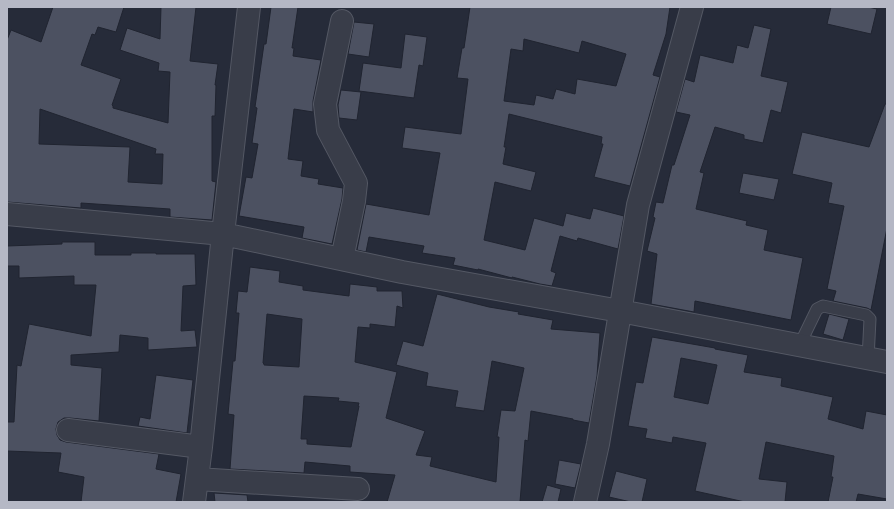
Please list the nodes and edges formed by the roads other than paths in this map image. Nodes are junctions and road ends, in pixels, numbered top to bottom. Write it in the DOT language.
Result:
graph roads {
  1 [pos="249,7"];
  2 [pos="692,7"];
  3 [pos="342,21"];
  4 [pos="7,214"];
  5 [pos="223,234"];
  6 [pos="342,259"];
  7 [pos="620,311"];
  8 [pos="799,346"];
  9 [pos="878,361"];
  10 [pos="68,430"];
  11 [pos="201,447"];
  12 [pos="197,478"];
  13 [pos="358,489"];
  14 [pos="194,502"];
  15 [pos="585,502"];
  1 -- 5 [label="street"];
  2 -- 7 [label="street"];
  3 -- 6 [label="street"];
  4 -- 5 [label="street"];
  5 -- 6 [label="street"];
  5 -- 11 [label="street"];
  6 -- 7 [label="street"];
  7 -- 8 [label="street"];
  7 -- 15 [label="street"];
  8 -- 9 [label="street"];
  8 -- 9 [label="lane"];
  10 -- 11 [label="street"];
  11 -- 12 [label="street"];
  12 -- 13 [label="street"];
  12 -- 14 [label="street"];
}
